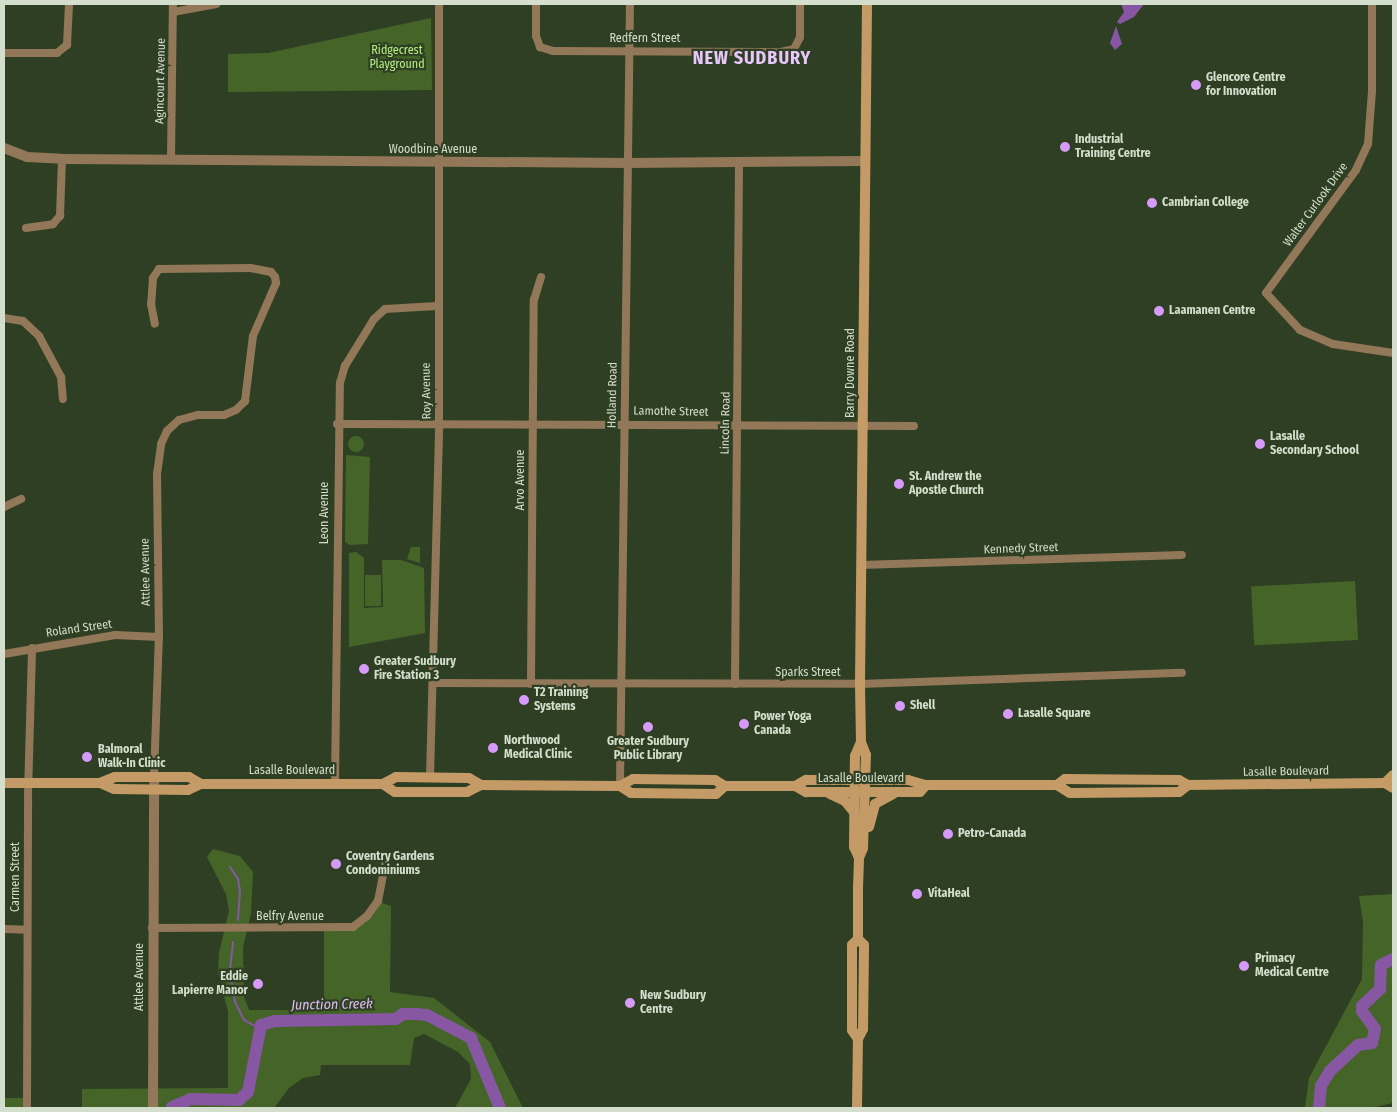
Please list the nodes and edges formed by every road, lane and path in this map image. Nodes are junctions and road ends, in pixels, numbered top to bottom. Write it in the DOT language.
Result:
graph roads {
  1 [pos="69,4"];
  2 [pos="216,4"];
  3 [pos="439,4"];
  4 [pos="536,4"];
  5 [pos="630,4"];
  6 [pos="800,4"];
  7 [pos="867,4"];
  8 [pos="1372,4"];
  9 [pos="173,8"];
  10 [pos="630,50"];
  11 [pos="4,53"];
  12 [pos="4,148"];
  13 [pos="62,159"];
  14 [pos="171,160"];
  15 [pos="864,161"];
  16 [pos="439,162"];
  17 [pos="629,163"];
  18 [pos="739,163"];
  19 [pos="26,228"];
  20 [pos="541,277"];
  21 [pos="437,306"];
  22 [pos="4,318"];
  23 [pos="155,324"];
  24 [pos="1393,353"];
  25 [pos="63,399"];
  26 [pos="624,423"];
  27 [pos="337,424"];
  28 [pos="532,424"];
  29 [pos="737,424"];
  30 [pos="439,425"];
  31 [pos="863,426"];
  32 [pos="914,426"];
  33 [pos="21,499"];
  34 [pos="4,507"];
  35 [pos="1182,555"];
  36 [pos="861,565"];
  37 [pos="159,637"];
  38 [pos="32,648"];
  39 [pos="4,654"];
  40 [pos="1182,673"];
  41 [pos="433,683"];
  42 [pos="624,683"];
  43 [pos="531,684"];
  44 [pos="735,684"];
  45 [pos="860,684"];
  46 [pos="1393,775"];
  47 [pos="430,777"];
  48 [pos="154,778"];
  49 [pos="860,780"];
  50 [pos="4,783"];
  51 [pos="100,783"];
  52 [pos="28,784"];
  53 [pos="200,784"];
  54 [pos="335,784"];
  55 [pos="383,784"];
  56 [pos="481,785"];
  57 [pos="926,785"];
  58 [pos="620,786"];
  59 [pos="795,786"];
  60 [pos="1389,786"];
  61 [pos="154,790"];
  62 [pos="824,792"];
  63 [pos="859,792"];
  64 [pos="898,792"];
  65 [pos="854,812"];
  66 [pos="863,842"];
  67 [pos="859,858"];
  68 [pos="386,865"];
  69 [pos="152,928"];
  70 [pos="4,929"];
  71 [pos="27,930"];
  72 [pos="27,1106"];
  73 [pos="153,1108"];
  74 [pos="857,1108"];
  1 -- 11 [label="street"];
  2 -- 9 [label="street"];
  3 -- 16 [label="street, Roy Avenue"];
  4 -- 10 [label="street, Redfern Street"];
  5 -- 10 [label="street, Holland Road"];
  6 -- 10 [label="street, Redfern Street"];
  7 -- 15 [label="main road, Barry Downe Road"];
  8 -- 24 [label="street, Walter Curlook Drive"];
  9 -- 14 [label="street, Agincourt Avenue"];
  10 -- 17 [label="street, Holland Road"];
  12 -- 13 [label="street, Woodbine Avenue"];
  13 -- 14 [label="street, Woodbine Avenue"];
  13 -- 19 [label="street"];
  14 -- 16 [label="street, Woodbine Avenue"];
  15 -- 18 [label="street, Woodbine Avenue"];
  15 -- 31 [label="main road, Barry Downe Road"];
  16 -- 17 [label="street, Woodbine Avenue"];
  16 -- 21 [label="street, Roy Avenue"];
  17 -- 18 [label="street, Woodbine Avenue"];
  17 -- 26 [label="street, Holland Road"];
  18 -- 29 [label="street, Lincoln Road"];
  20 -- 28 [label="street, Arvo Avenue"];
  21 -- 27 [label="street, Leon Avenue"];
  21 -- 30 [label="street, Roy Avenue"];
  22 -- 25 [label="street"];
  23 -- 37 [label="street, Attlee Avenue"];
  26 -- 28 [label="street, Lamothe Street"];
  26 -- 29 [label="street, Lamothe Street"];
  26 -- 42 [label="street, Holland Road"];
  27 -- 30 [label="street, Lamothe Street"];
  27 -- 54 [label="street, Leon Avenue"];
  28 -- 30 [label="street, Lamothe Street"];
  28 -- 43 [label="street, Arvo Avenue"];
  29 -- 31 [label="street, Lamothe Street"];
  29 -- 44 [label="street, Lincoln Road"];
  30 -- 41 [label="street, Roy Avenue"];
  31 -- 32 [label="street, Lamothe Street"];
  31 -- 36 [label="main road, Barry Downe Road"];
  33 -- 34 [label="street"];
  35 -- 36 [label="street, Kennedy Street"];
  36 -- 45 [label="main road, Barry Downe Road"];
  37 -- 38 [label="street, Roland Street"];
  37 -- 48 [label="street, Attlee Avenue"];
  38 -- 39 [label="street, Roland Street"];
  38 -- 52 [label="street, Carmen Street"];
  40 -- 45 [label="street, Sparks Street"];
  41 -- 43 [label="street, Sparks Street"];
  41 -- 47 [label="street, Roy Avenue"];
  42 -- 43 [label="street, Sparks Street"];
  42 -- 44 [label="street, Sparks Street"];
  42 -- 58 [label="street, Holland Road"];
  44 -- 45 [label="street, Sparks Street"];
  45 -- 49 [label="main road, Barry Downe Road"];
  46 -- 60 [label="main road, Lasalle Boulevard"];
  47 -- 55 [label="main road, Lasalle Boulevard"];
  47 -- 56 [label="main road, Lasalle Boulevard"];
  48 -- 51 [label="main road, Lasalle Boulevard"];
  48 -- 53 [label="main road, Lasalle Boulevard"];
  48 -- 61 [label="street, Attlee Avenue"];
  49 -- 57 [label="main road, Lasalle Boulevard"];
  49 -- 59 [label="main road, Lasalle Boulevard"];
  49 -- 63 [label="main road, Barry Downe Road"];
  50 -- 52 [label="main road, Lasalle Boulevard"];
  51 -- 52 [label="main road, Lasalle Boulevard"];
  51 -- 61 [label="main road, Lasalle Boulevard"];
  52 -- 71 [label="street, Carmen Street"];
  53 -- 54 [label="main road, Lasalle Boulevard"];
  53 -- 61 [label="main road, Lasalle Boulevard"];
  54 -- 55 [label="main road, Lasalle Boulevard"];
  55 -- 56 [label="main road, Lasalle Boulevard"];
  56 -- 58 [label="main road, Lasalle Boulevard"];
  57 -- 60 [label="main road, Lasalle Boulevard"];
  57 -- 64 [label="main road, Lasalle Boulevard"];
  58 -- 59 [label="main road, Lasalle Boulevard"];
  59 -- 62 [label="main road, Lasalle Boulevard"];
  61 -- 69 [label="street, Attlee Avenue"];
  62 -- 63 [label="main road, Lasalle Boulevard"];
  62 -- 65 [label="main road"];
  63 -- 64 [label="main road, Lasalle Boulevard"];
  63 -- 65 [label="main road, Barry Downe Road"];
  63 -- 66 [label="main road, Barry Downe Road"];
  64 -- 66 [label="main road"];
  65 -- 67 [label="main road, Barry Downe Road"];
  66 -- 67 [label="main road, Barry Downe Road"];
  67 -- 74 [label="main road, Barry Downe Road"];
  68 -- 69 [label="street, Belfry Avenue"];
  69 -- 73 [label="street, Attlee Avenue"];
  70 -- 71 [label="street"];
  71 -- 72 [label="street, Carmen Street"];
}
